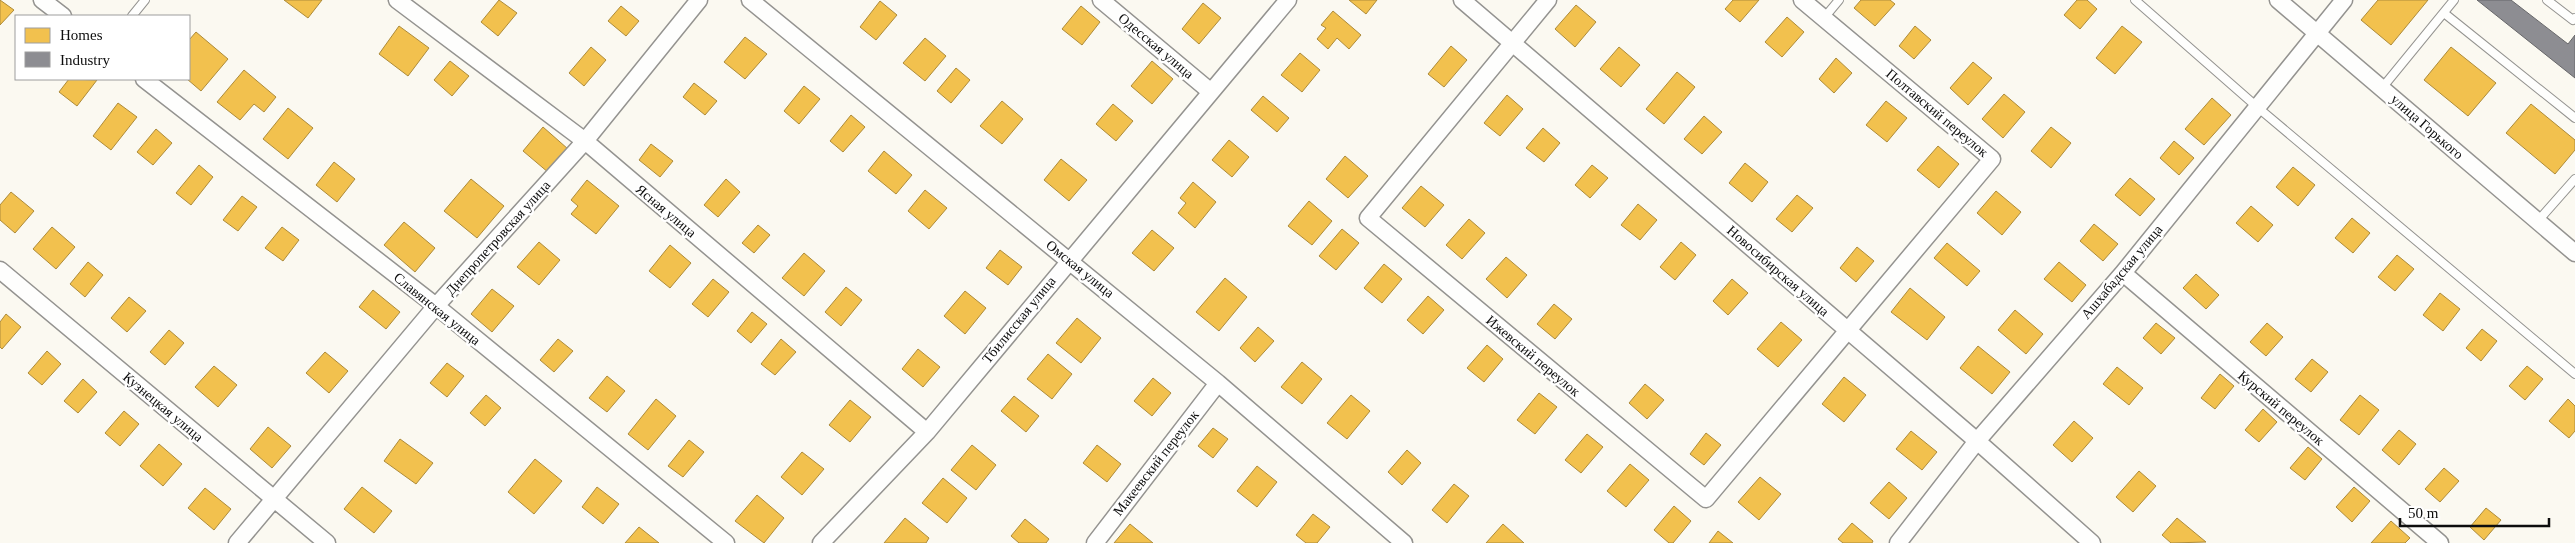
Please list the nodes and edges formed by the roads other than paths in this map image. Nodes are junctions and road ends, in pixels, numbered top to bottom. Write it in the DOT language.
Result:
graph roads {
  1 [pos="42,0"];
  2 [pos="145,0"];
  3 [pos="397,0"];
  4 [pos="699,0"];
  5 [pos="750,0"];
  6 [pos="1101,0"];
  7 [pos="1288,0"];
  8 [pos="1462,0"];
  9 [pos="1548,0"];
  10 [pos="1802,0"];
  11 [pos="1839,0"];
  12 [pos="2135,0"];
  13 [pos="2278,0"];
  14 [pos="2344,0"];
  15 [pos="2454,0"];
  16 [pos="2547,0"];
  17 [pos="2444,12"];
  18 [pos="62,15"];
  19 [pos="133,15"];
  20 [pos="1824,18"];
  21 [pos="2575,18"];
  22 [pos="2316,33"];
  23 [pos="1514,42"];
  24 [pos="145,80"];
  25 [pos="2382,88"];
  26 [pos="1211,92"];
  27 [pos="2256,106"];
  28 [pos="2575,118"];
  29 [pos="585,141"];
  30 [pos="2575,179"];
  31 [pos="2538,222"];
  32 [pos="2575,253"];
  33 [pos="1069,260"];
  34 [pos="0,270"];
  35 [pos="2123,273"];
  36 [pos="436,306"];
  37 [pos="1847,331"];
  38 [pos="2575,374"];
  39 [pos="1218,383"];
  40 [pos="927,432"];
  41 [pos="1977,441"];
  42 [pos="274,500"];
  43 [pos="237,543"];
  44 [pos="327,543"];
  45 [pos="726,543"];
  46 [pos="821,543"];
  47 [pos="1095,543"];
  48 [pos="1404,543"];
  49 [pos="1898,543"];
  50 [pos="2092,543"];
  51 [pos="2440,543"];
  1 -- 18 [label="street"];
  2 -- 19 [label="lane"];
  3 -- 29 [label="street, Ясная улица"];
  4 -- 29 [label="street, Днепропетровская улица"];
  5 -- 33 [label="street, Омская улица"];
  6 -- 26 [label="street, Одесская улица"];
  7 -- 26 [label="street, Тбилисская улица"];
  8 -- 23 [label="street, Новосибирская улица"];
  9 -- 23 [label="street"];
  10 -- 20 [label="street, Полтавский переулок"];
  11 -- 20 [label="lane"];
  12 -- 27 [label="lane"];
  13 -- 22 [label="street, улица Горького"];
  14 -- 22 [label="street, Ашхабадская улица"];
  15 -- 17 [label="lane"];
  16 -- 21 [label="lane"];
  17 -- 25 [label="lane"];
  17 -- 28 [label="lane"];
  20 -- 37 [label="street, Полтавский переулок"];
  22 -- 25 [label="street, улица Горького"];
  22 -- 27 [label="street, Ашхабадская улица"];
  23 -- 37 [label="street, Новосибирская улица"];
  23 -- 37 [label="street, Ижевский переулок"];
  24 -- 36 [label="street, Славянская улица"];
  25 -- 31 [label="street, улица Горького"];
  26 -- 33 [label="street, Тбилисская улица"];
  27 -- 35 [label="street, Ашхабадская улица"];
  27 -- 38 [label="lane"];
  29 -- 36 [label="street, Днепропетровская улица"];
  29 -- 40 [label="street, Ясная улица"];
  30 -- 31 [label="lane"];
  31 -- 32 [label="street, улица Горького"];
  33 -- 39 [label="street, Омская улица"];
  33 -- 40 [label="street, Тбилисская улица"];
  34 -- 42 [label="street, Кузнецкая улица"];
  35 -- 41 [label="street, Ашхабадская улица"];
  35 -- 51 [label="street, Курский переулок"];
  36 -- 42 [label="street, Днепропетровская улица"];
  36 -- 45 [label="street, Славянская улица"];
  37 -- 41 [label="street, Новосибирская улица"];
  39 -- 47 [label="street, Макеевский переулок"];
  39 -- 48 [label="street, Омская улица"];
  40 -- 46 [label="street, Тбилисская улица"];
  41 -- 49 [label="street, Ашхабадская улица"];
  41 -- 50 [label="street, Новосибирская улица"];
  42 -- 43 [label="street, Днепропетровская улица"];
  42 -- 44 [label="street, Кузнецкая улица"];
}
